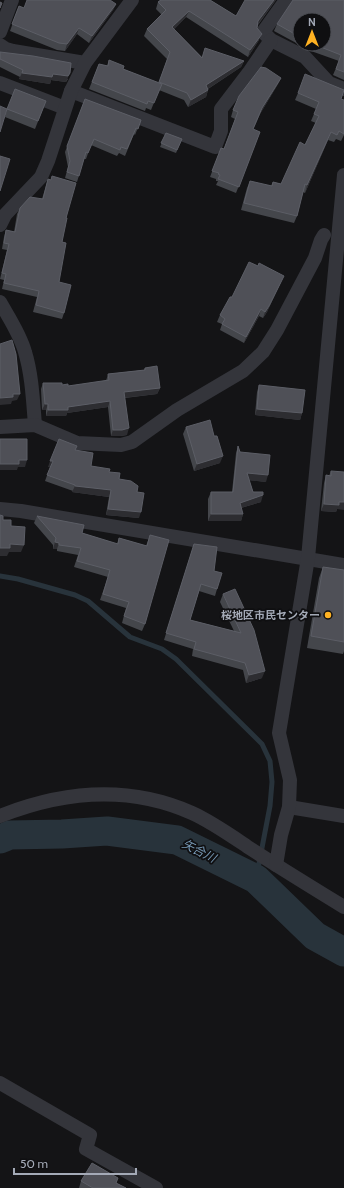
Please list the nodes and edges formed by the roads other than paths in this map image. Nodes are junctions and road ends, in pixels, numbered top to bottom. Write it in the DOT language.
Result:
graph roads {
  1 [pos="12,0"];
  2 [pos="132,0"];
  3 [pos="286,0"];
  4 [pos="0,32"];
  5 [pos="271,40"];
  6 [pos="0,45"];
  7 [pos="85,63"];
  8 [pos="0,84"];
  9 [pos="344,89"];
  10 [pos="71,91"];
  11 [pos="65,108"];
  12 [pos="344,175"];
  13 [pos="0,225"];
  14 [pos="324,235"];
  15 [pos="0,302"];
  16 [pos="35,425"];
  17 [pos="0,427"];
  18 [pos="0,508"];
  19 [pos="308,558"];
  20 [pos="344,565"];
  21 [pos="289,807"];
  22 [pos="0,816"];
  23 [pos="344,816"];
  24 [pos="273,863"];
  25 [pos="344,907"];
  26 [pos="0,1083"];
  27 [pos="156,1188"];
  1 -- 4 [label="street"];
  2 -- 7 [label="street"];
  3 -- 5 [label="street"];
  5 -- 9 [label="street"];
  5 -- 10 [label="street"];
  6 -- 7 [label="street"];
  7 -- 10 [label="street"];
  8 -- 11 [label="street"];
  10 -- 11 [label="street"];
  11 -- 13 [label="street"];
  12 -- 19 [label="street"];
  14 -- 16 [label="street"];
  15 -- 16 [label="street"];
  16 -- 17 [label="street"];
  18 -- 19 [label="street"];
  19 -- 20 [label="street"];
  19 -- 21 [label="street"];
  21 -- 23 [label="street"];
  21 -- 24 [label="street"];
  22 -- 24 [label="street"];
  24 -- 25 [label="street"];
  26 -- 27 [label="street"];
}
